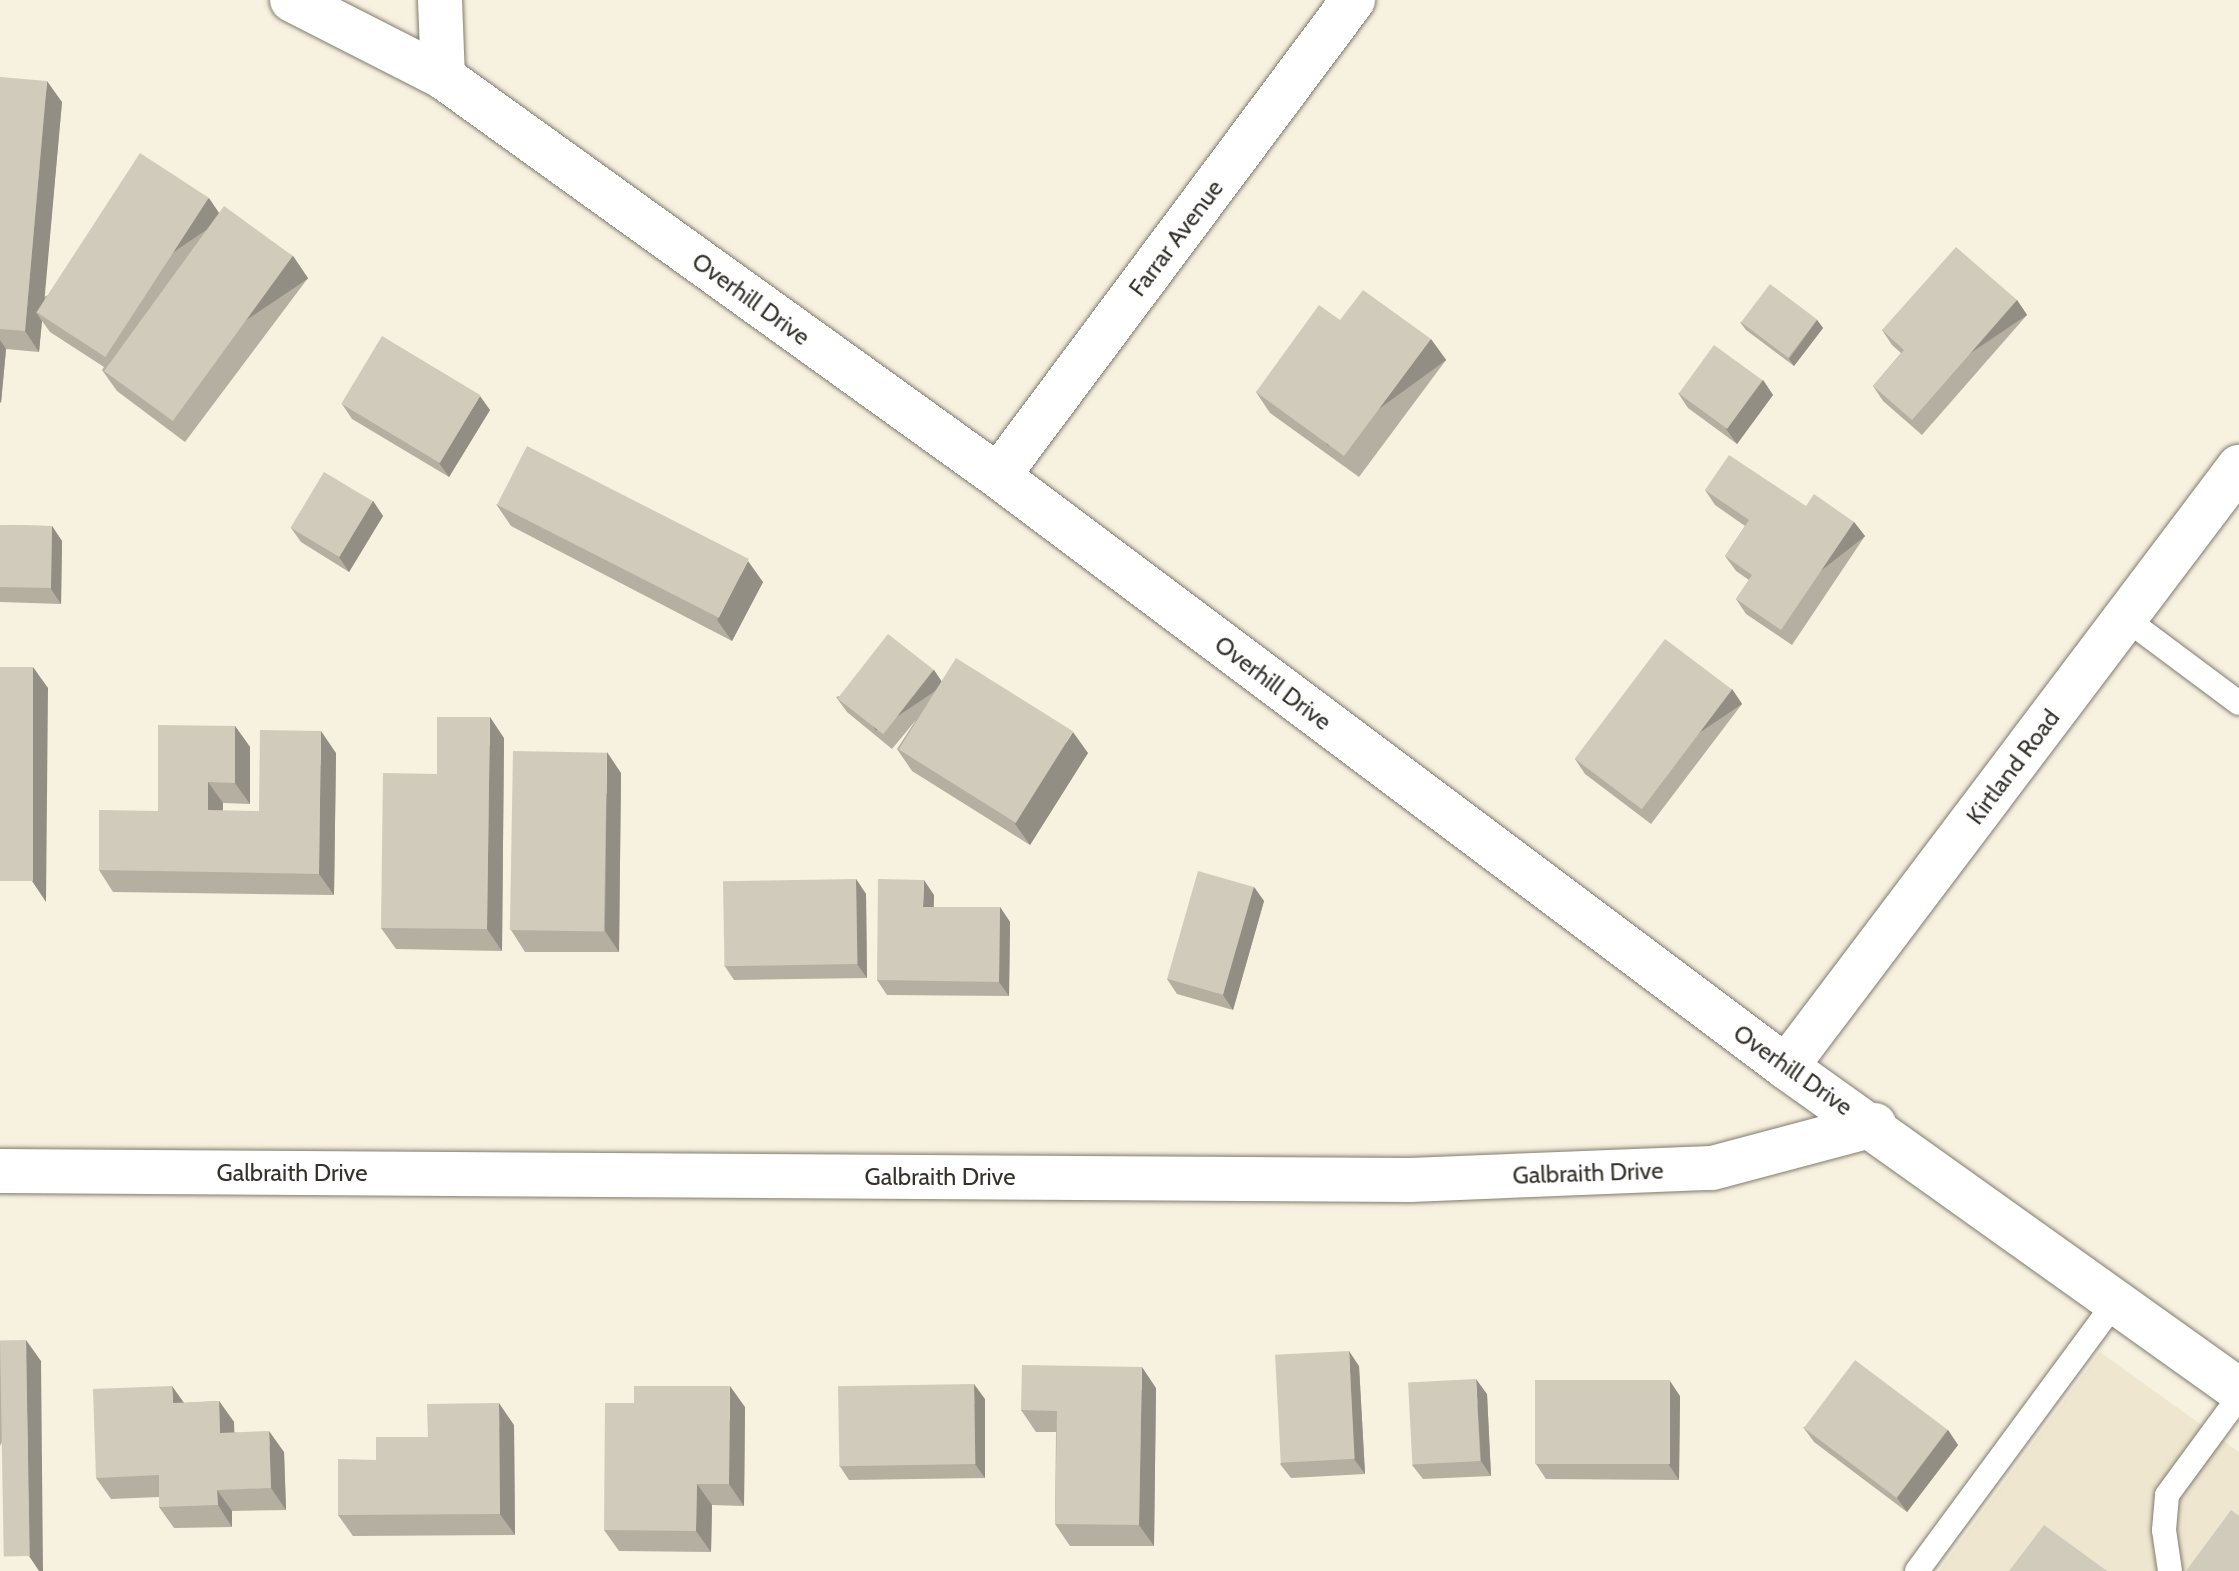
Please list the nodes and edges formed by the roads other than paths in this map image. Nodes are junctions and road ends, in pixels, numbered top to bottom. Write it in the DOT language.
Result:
graph roads {
  1 [pos="292,0"];
  2 [pos="440,0"];
  3 [pos="1353,0"];
  4 [pos="443,77"];
  5 [pos="2239,467"];
  6 [pos="998,476"];
  7 [pos="2125,618"];
  8 [pos="2239,703"];
  9 [pos="1786,1067"];
  10 [pos="1874,1125"];
  11 [pos="0,1171"];
  12 [pos="2113,1305"];
  13 [pos="2239,1390"];
  14 [pos="2239,1397"];
  15 [pos="1917,1571"];
  16 [pos="2170,1571"];
  1 -- 4 [label="street, Overhill Drive"];
  2 -- 4 [label="street"];
  3 -- 6 [label="street, Farrar Avenue"];
  4 -- 6 [label="street, Overhill Drive"];
  5 -- 7 [label="street, Kirtland Road"];
  6 -- 9 [label="street, Overhill Drive"];
  7 -- 8 [label="lane"];
  7 -- 9 [label="street, Kirtland Road"];
  9 -- 10 [label="street, Overhill Drive"];
  10 -- 11 [label="street, Galbraith Drive"];
  10 -- 12 [label="street, Overhill Drive"];
  12 -- 13 [label="street, Overhill Drive"];
  12 -- 15 [label="lane"];
  14 -- 16 [label="lane"];
}
